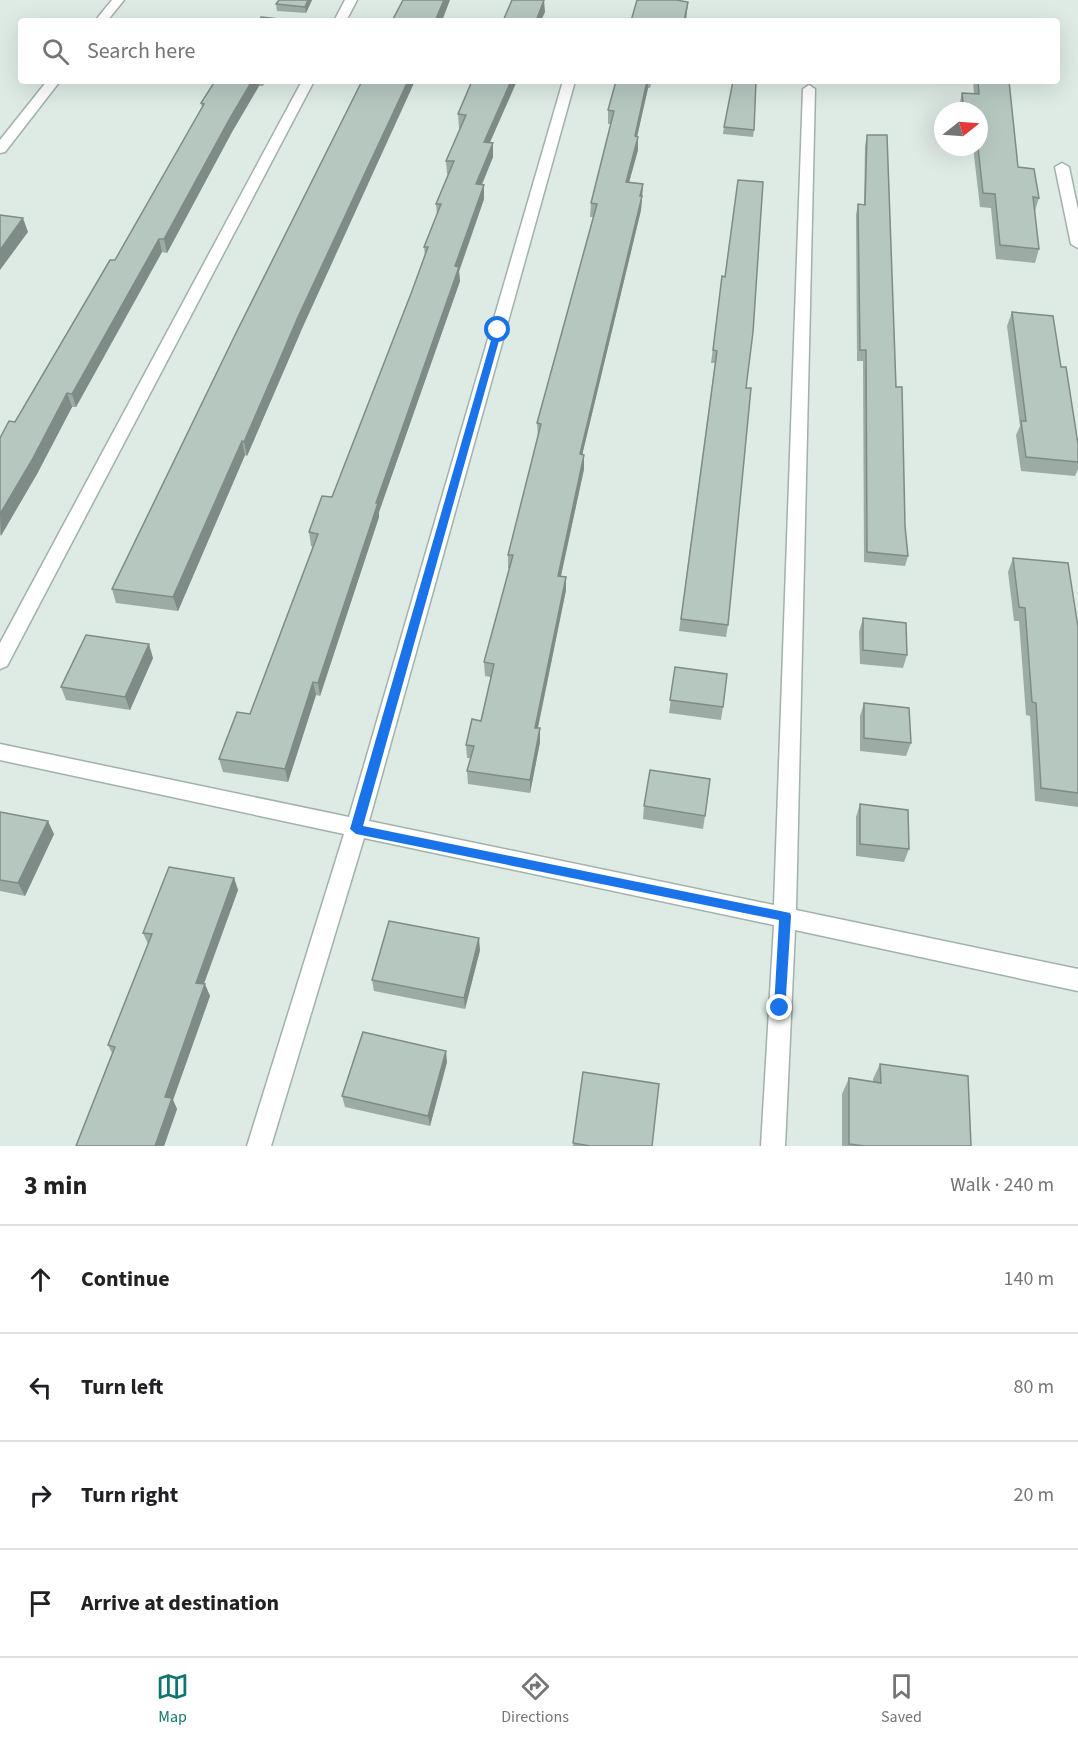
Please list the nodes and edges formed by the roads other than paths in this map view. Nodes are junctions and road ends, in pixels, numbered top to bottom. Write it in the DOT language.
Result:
graph roads {
  1 [pos="118,0"];
  2 [pos="351,0"];
  3 [pos="103,18"];
  4 [pos="342,18"];
  5 [pos="52,84"];
  6 [pos="306,84"];
  7 [pos="568,84"];
  8 [pos="809,89"];
  9 [pos="0,149"];
  10 [pos="1062,167"];
  11 [pos="1078,244"];
  12 [pos="0,661"];
  13 [pos="0,752"];
  14 [pos="356,829"];
  15 [pos="785,916"];
  16 [pos="1078,980"];
  17 [pos="259,1146"];
  18 [pos="772,1146"];
  1 -- 3 [label="street"];
  2 -- 4 [label="street"];
  5 -- 9 [label="street"];
  6 -- 12 [label="street"];
  7 -- 14 [label="street"];
  8 -- 15 [label="street"];
  10 -- 11 [label="street"];
  13 -- 14 [label="street"];
  14 -- 15 [label="street"];
  14 -- 17 [label="street"];
  15 -- 16 [label="street"];
  15 -- 18 [label="street"];
}
